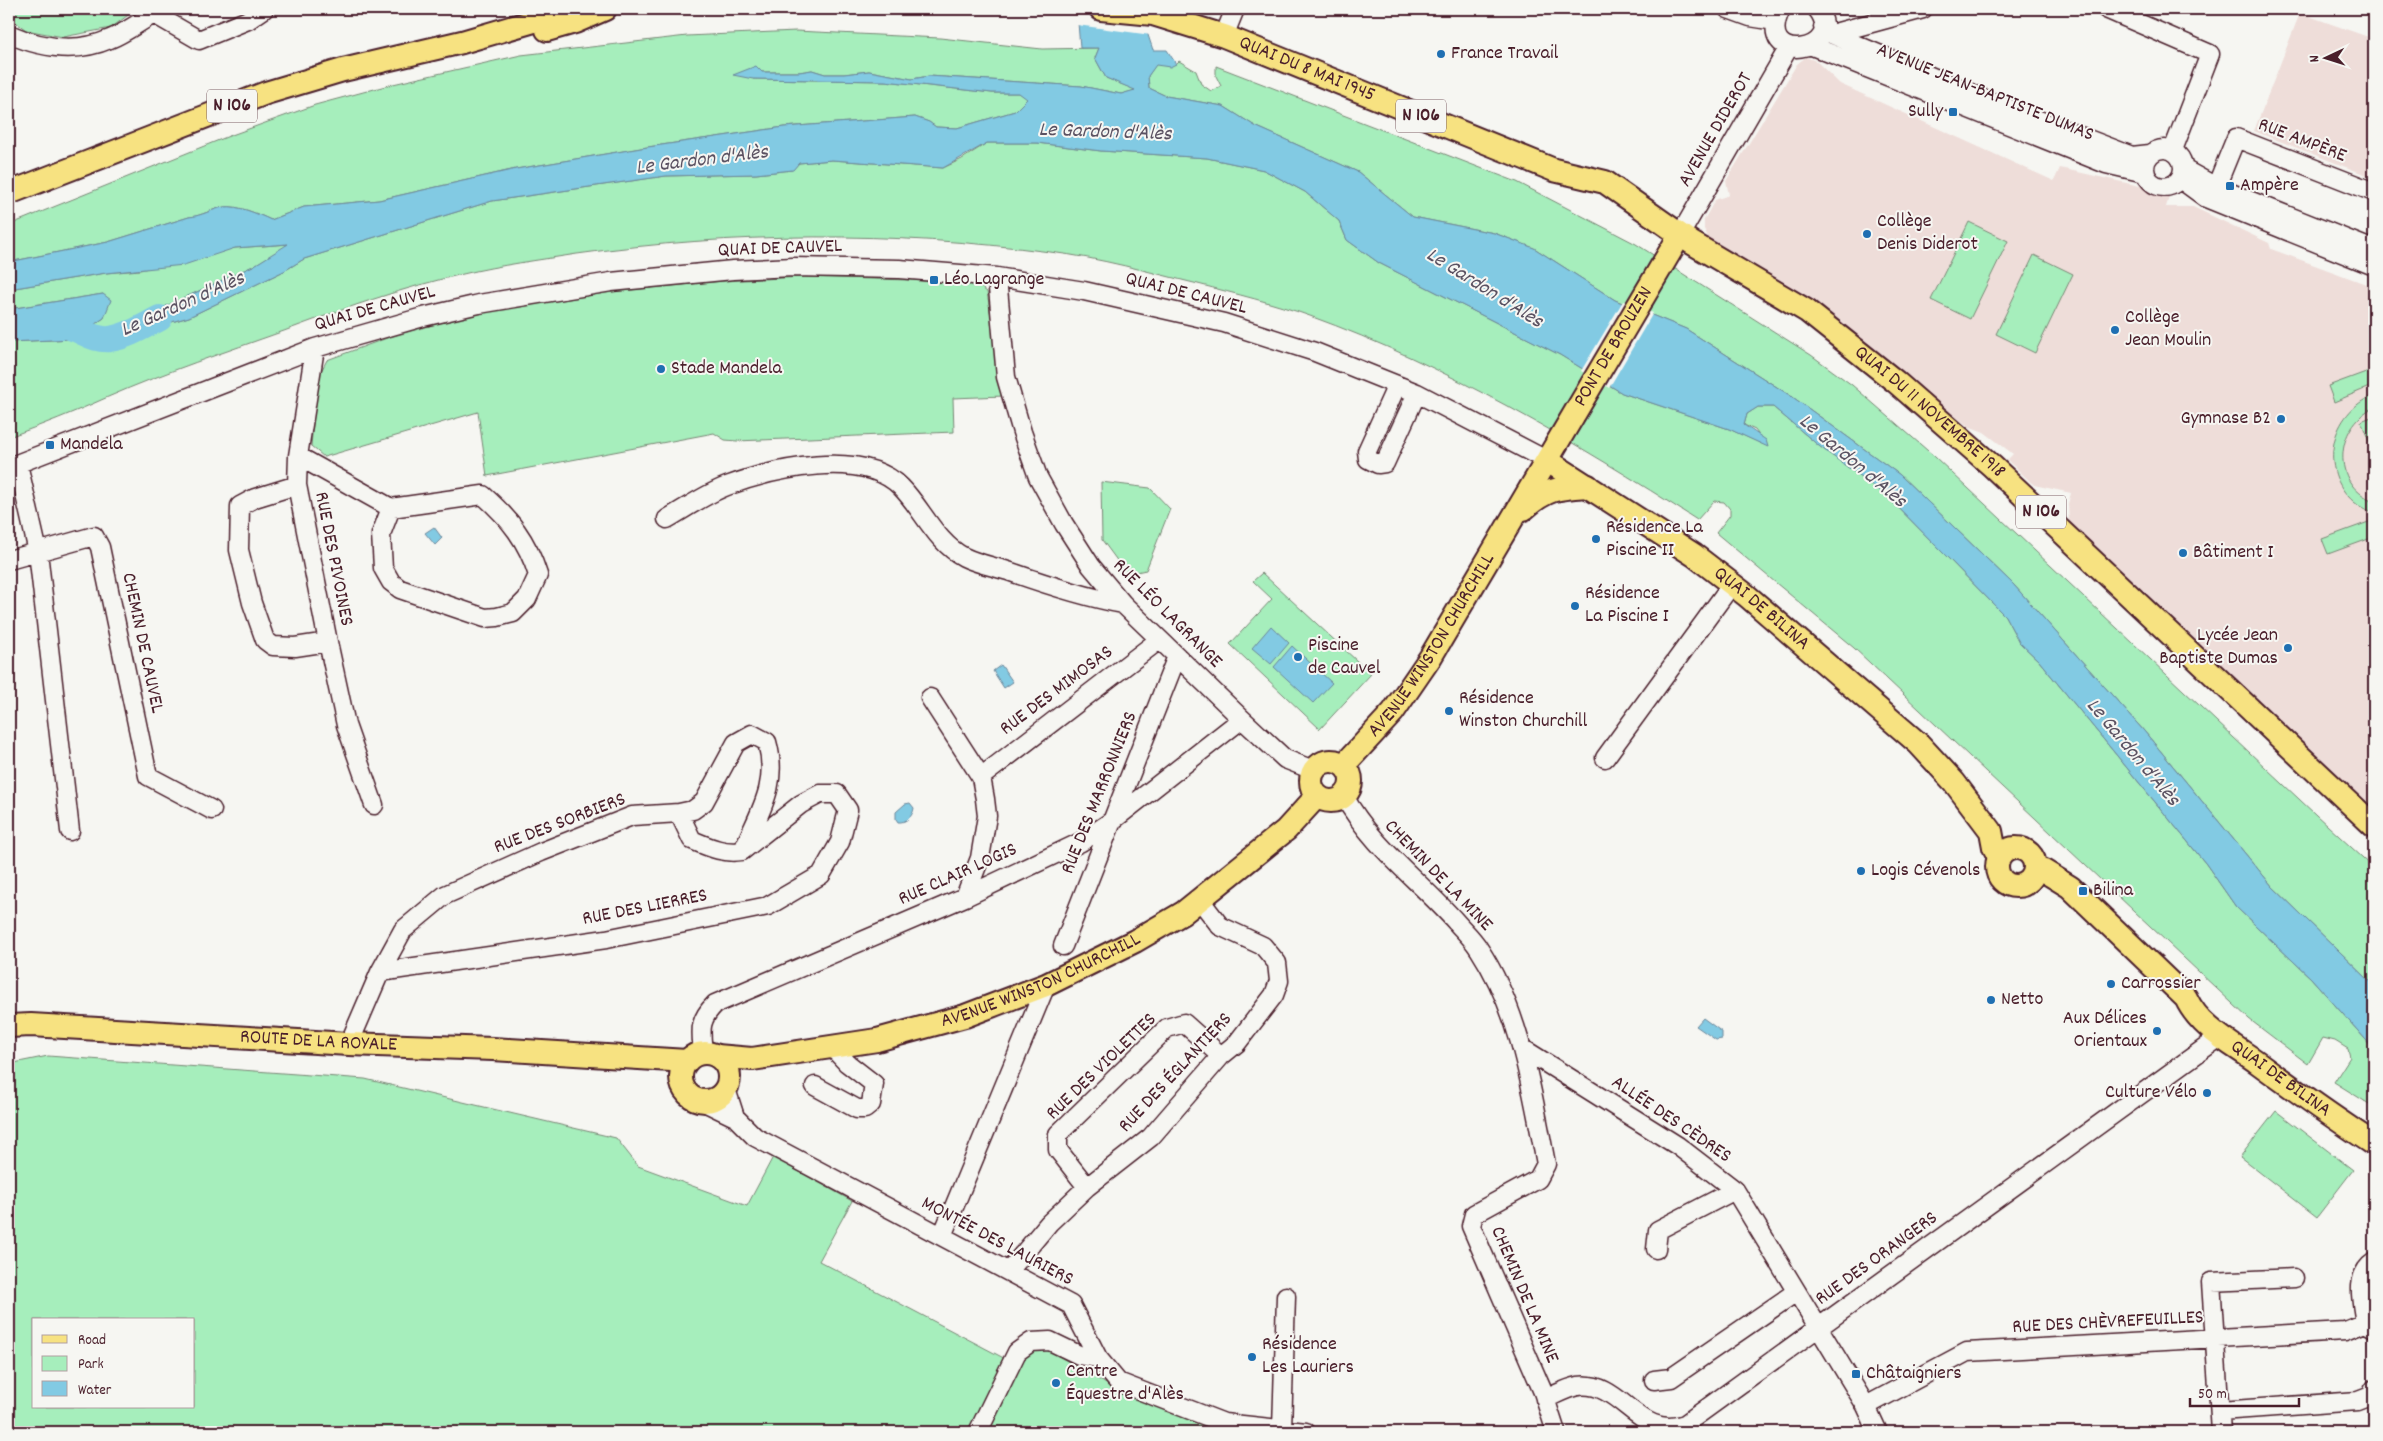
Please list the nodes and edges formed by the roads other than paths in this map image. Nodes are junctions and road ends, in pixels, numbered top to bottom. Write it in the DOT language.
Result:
graph roads {
  1 [pos="264,9"];
  2 [pos="567,9"];
  3 [pos="605,9"];
  4 [pos="1101,9"];
  5 [pos="1235,9"];
  6 [pos="1728,9"];
  7 [pos="1816,9"];
  8 [pos="1923,9"];
  9 [pos="2106,9"];
  10 [pos="155,11"];
  11 [pos="1148,12"];
  12 [pos="1778,15"];
  13 [pos="1827,31"];
  14 [pos="9,34"];
  15 [pos="1224,36"];
  16 [pos="462,42"];
  17 [pos="1812,46"];
  18 [pos="1789,47"];
  19 [pos="2173,150"];
  20 [pos="2150,154"];
  21 [pos="2145,173"];
  22 [pos="2182,174"];
  23 [pos="2216,187"];
  24 [pos="2374,192"];
  25 [pos="9,193"];
  26 [pos="1675,244"];
  27 [pos="2374,250"];
  28 [pos="2374,266"];
  29 [pos="997,277"];
  30 [pos="315,348"];
  31 [pos="1397,385"];
  32 [pos="1417,393"];
  33 [pos="1552,454"];
  34 [pos="298,456"];
  35 [pos="14,465"];
  36 [pos="297,484"];
  37 [pos="1588,486"];
  38 [pos="391,508"];
  39 [pos="667,519"];
  40 [pos="1513,520"];
  41 [pos="38,552"];
  42 [pos="9,560"];
  43 [pos="1732,584"];
  44 [pos="1124,604"];
  45 [pos="1159,640"];
  46 [pos="328,642"];
  47 [pos="1177,656"];
  48 [pos="930,698"];
  49 [pos="1242,719"];
  50 [pos="1605,758"];
  51 [pos="1344,765"];
  52 [pos="1313,770"];
  53 [pos="980,777"];
  54 [pos="1317,796"];
  55 [pos="1344,796"];
  56 [pos="374,805"];
  57 [pos="212,810"];
  58 [pos="680,813"];
  59 [pos="1112,821"];
  60 [pos="2374,826"];
  61 [pos="70,831"];
  62 [pos="742,851"];
  63 [pos="2009,852"];
  64 [pos="2032,875"];
  65 [pos="965,897"];
  66 [pos="1200,900"];
  67 [pos="1062,946"];
  68 [pos="380,972"];
  69 [pos="1046,985"];
  70 [pos="9,1026"];
  71 [pos="2220,1036"];
  72 [pos="349,1044"];
  73 [pos="832,1047"];
  74 [pos="1522,1048"];
  75 [pos="1221,1056"];
  76 [pos="628,1057"];
  77 [pos="703,1057"];
  78 [pos="752,1059"];
  79 [pos="682,1084"];
  80 [pos="728,1084"];
  81 [pos="815,1086"];
  82 [pos="704,1102"];
  83 [pos="735,1117"];
  84 [pos="2374,1144"];
  85 [pos="1087,1186"];
  86 [pos="1735,1190"];
  87 [pos="942,1236"];
  88 [pos="1656,1249"];
  89 [pos="2374,1262"];
  90 [pos="1009,1271"];
  91 [pos="2294,1278"];
  92 [pos="1796,1292"];
  93 [pos="1286,1296"];
  94 [pos="2369,1326"];
  95 [pos="1817,1328"];
  96 [pos="2215,1338"];
  97 [pos="1098,1358"];
  98 [pos="1654,1380"];
  99 [pos="2374,1389"];
  100 [pos="1545,1399"];
  101 [pos="1866,1406"];
  102 [pos="2220,1411"];
  103 [pos="1295,1431"];
  104 [pos="978,1432"];
  105 [pos="1556,1432"];
  106 [pos="1878,1432"];
  107 [pos="2221,1432"];
  1 -- 10 [label="street"];
  2 -- 16 [label="main road, N 106"];
  3 -- 16 [label="main road, N 106"];
  4 -- 11 [label="main road, N 106"];
  5 -- 15 [label="street"];
  6 -- 12 [label="street"];
  7 -- 13 [label="street"];
  8 -- 13 [label="street"];
  9 -- 19 [label="street"];
  10 -- 14 [label="street"];
  11 -- 15 [label="main road, QUAI DU 8 MAI 1945 / N 106"];
  12 -- 18 [label="street"];
  13 -- 17 [label="street"];
  13 -- 20 [label="street, AVENUE JEAN-BAPTISTE DUMAS"];
  15 -- 26 [label="main road, QUAI DU 8 MAI 1945 / N 106"];
  16 -- 25 [label="main road, N 106"];
  17 -- 18 [label="street, AVENUE JEAN-BAPTISTE DUMAS"];
  17 -- 21 [label="street, AVENUE JEAN-BAPTISTE DUMAS"];
  18 -- 26 [label="street, AVENUE DIDEROT"];
  19 -- 20 [label="street"];
  19 -- 22 [label="street"];
  20 -- 21 [label="street"];
  21 -- 22 [label="street"];
  22 -- 23 [label="street"];
  22 -- 28 [label="street"];
  23 -- 24 [label="street, RUE AMPÈRE"];
  23 -- 27 [label="street"];
  26 -- 33 [label="main road, PONT DE BROUZEN"];
  26 -- 60 [label="main road, QUAI DU 11 NOVEMBRE 1918 / N 106"];
  29 -- 30 [label="street, QUAI DE CAUVEL"];
  29 -- 31 [label="street, QUAI DE CAUVEL"];
  29 -- 44 [label="street, RUE LÉO LAGRANGE"];
  30 -- 34 [label="street, RUE DES PIVOINES"];
  30 -- 35 [label="street, QUAI DE CAUVEL"];
  31 -- 32 [label="street, QUAI DE CAUVEL"];
  31 -- 32 [label="street"];
  32 -- 33 [label="street, QUAI DE CAUVEL"];
  33 -- 37 [label="main road, QUAI DE BILINA"];
  33 -- 40 [label="main road, AVENUE WINSTON CHURCHILL"];
  34 -- 36 [label="street, RUE DES PIVOINES"];
  34 -- 38 [label="street"];
  35 -- 41 [label="street"];
  36 -- 46 [label="street, RUE DES PIVOINES"];
  36 -- 46 [label="street, RUE DES PIVOINES"];
  37 -- 40 [label="main road, AVENUE WINSTON CHURCHILL"];
  37 -- 43 [label="main road, QUAI DE BILINA"];
  38 -- 38 [label="street"];
  39 -- 44 [label="street"];
  40 -- 51 [label="main road, AVENUE WINSTON CHURCHILL"];
  41 -- 42 [label="street, CHEMIN DE CAUVEL"];
  41 -- 57 [label="street, CHEMIN DE CAUVEL"];
  41 -- 61 [label="street"];
  43 -- 50 [label="street"];
  43 -- 63 [label="main road, QUAI DE BILINA"];
  44 -- 45 [label="street, RUE LÉO LAGRANGE"];
  45 -- 47 [label="street, RUE LÉO LAGRANGE"];
  45 -- 53 [label="street, RUE DES MIMOSAS"];
  46 -- 56 [label="street, RUE DES PIVOINES"];
  47 -- 49 [label="street, RUE LÉO LAGRANGE"];
  47 -- 59 [label="street, RUE DES MARRONNIERS"];
  48 -- 53 [label="street"];
  49 -- 52 [label="street, RUE LÉO LAGRANGE"];
  49 -- 59 [label="street, RUE CLAIR LOGIS"];
  51 -- 52 [label="main road"];
  51 -- 55 [label="main road"];
  52 -- 54 [label="main road"];
  53 -- 65 [label="street"];
  54 -- 55 [label="main road"];
  54 -- 66 [label="main road, AVENUE WINSTON CHURCHILL"];
  55 -- 74 [label="street, CHEMIN DE LA MINE"];
  58 -- 62 [label="street"];
  58 -- 62 [label="street"];
  58 -- 68 [label="street, RUE DES SORBIERS"];
  59 -- 65 [label="street, RUE CLAIR LOGIS"];
  59 -- 67 [label="street, RUE DES MARRONNIERS"];
  62 -- 68 [label="street, RUE DES LIERRES"];
  63 -- 64 [label="main road"];
  63 -- 64 [label="main road"];
  64 -- 71 [label="main road, QUAI DE BILINA"];
  65 -- 77 [label="street, RUE CLAIR LOGIS"];
  66 -- 69 [label="main road, AVENUE WINSTON CHURCHILL"];
  66 -- 75 [label="street, RUE DES ÉGLANTIERS"];
  68 -- 72 [label="street, RUE DES SORBIERS"];
  69 -- 73 [label="main road, AVENUE WINSTON CHURCHILL"];
  69 -- 87 [label="street"];
  70 -- 72 [label="main road, ROUTE DE LA ROYALE"];
  71 -- 84 [label="main road, QUAI DE BILINA"];
  71 -- 95 [label="street, RUE DES ORANGERS"];
  72 -- 76 [label="main road, ROUTE DE LA ROYALE"];
  73 -- 78 [label="main road, AVENUE WINSTON CHURCHILL"];
  73 -- 81 [label="street"];
  74 -- 86 [label="street, ALLÉE DES CÈDRES"];
  74 -- 100 [label="street, CHEMIN DE LA MINE"];
  75 -- 85 [label="street, RUE DES ÉGLANTIERS"];
  75 -- 85 [label="street, RUE DES VIOLETTES"];
  76 -- 77 [label="main road, ROUTE DE LA ROYALE"];
  76 -- 79 [label="main road, ROUTE DE LA ROYALE"];
  77 -- 78 [label="main road, AVENUE WINSTON CHURCHILL"];
  77 -- 79 [label="main road"];
  77 -- 80 [label="main road"];
  78 -- 80 [label="main road"];
  79 -- 82 [label="main road"];
  80 -- 82 [label="main road"];
  80 -- 83 [label="street, MONTÉE DES LAURIERS"];
  82 -- 83 [label="street, MONTÉE DES LAURIERS"];
  83 -- 87 [label="street, MONTÉE DES LAURIERS"];
  85 -- 90 [label="street, RUE DES ÉGLANTIERS"];
  86 -- 88 [label="street"];
  86 -- 92 [label="street, ALLÉE DES CÈDRES"];
  87 -- 90 [label="street, MONTÉE DES LAURIERS"];
  89 -- 94 [label="street, RUE DES CHÈVREFEUILLES"];
  90 -- 97 [label="street, MONTÉE DES LAURIERS"];
  91 -- 96 [label="street"];
  92 -- 95 [label="street, ALLÉE DES CÈDRES"];
  92 -- 98 [label="street"];
  93 -- 103 [label="street"];
  94 -- 96 [label="street, RUE DES CHÈVREFEUILLES"];
  95 -- 100 [label="street, RUE DES ORANGERS"];
  95 -- 101 [label="street, ALLÉE DES CÈDRES"];
  96 -- 101 [label="street, RUE DES CHÈVREFEUILLES"];
  96 -- 102 [label="street"];
  97 -- 103 [label="street, MONTÉE DES LAURIERS"];
  97 -- 104 [label="street"];
  99 -- 102 [label="street"];
  100 -- 105 [label="street, CHEMIN DE LA MINE"];
  101 -- 106 [label="street, ALLÉE DES CÈDRES"];
  102 -- 107 [label="street"];
}
